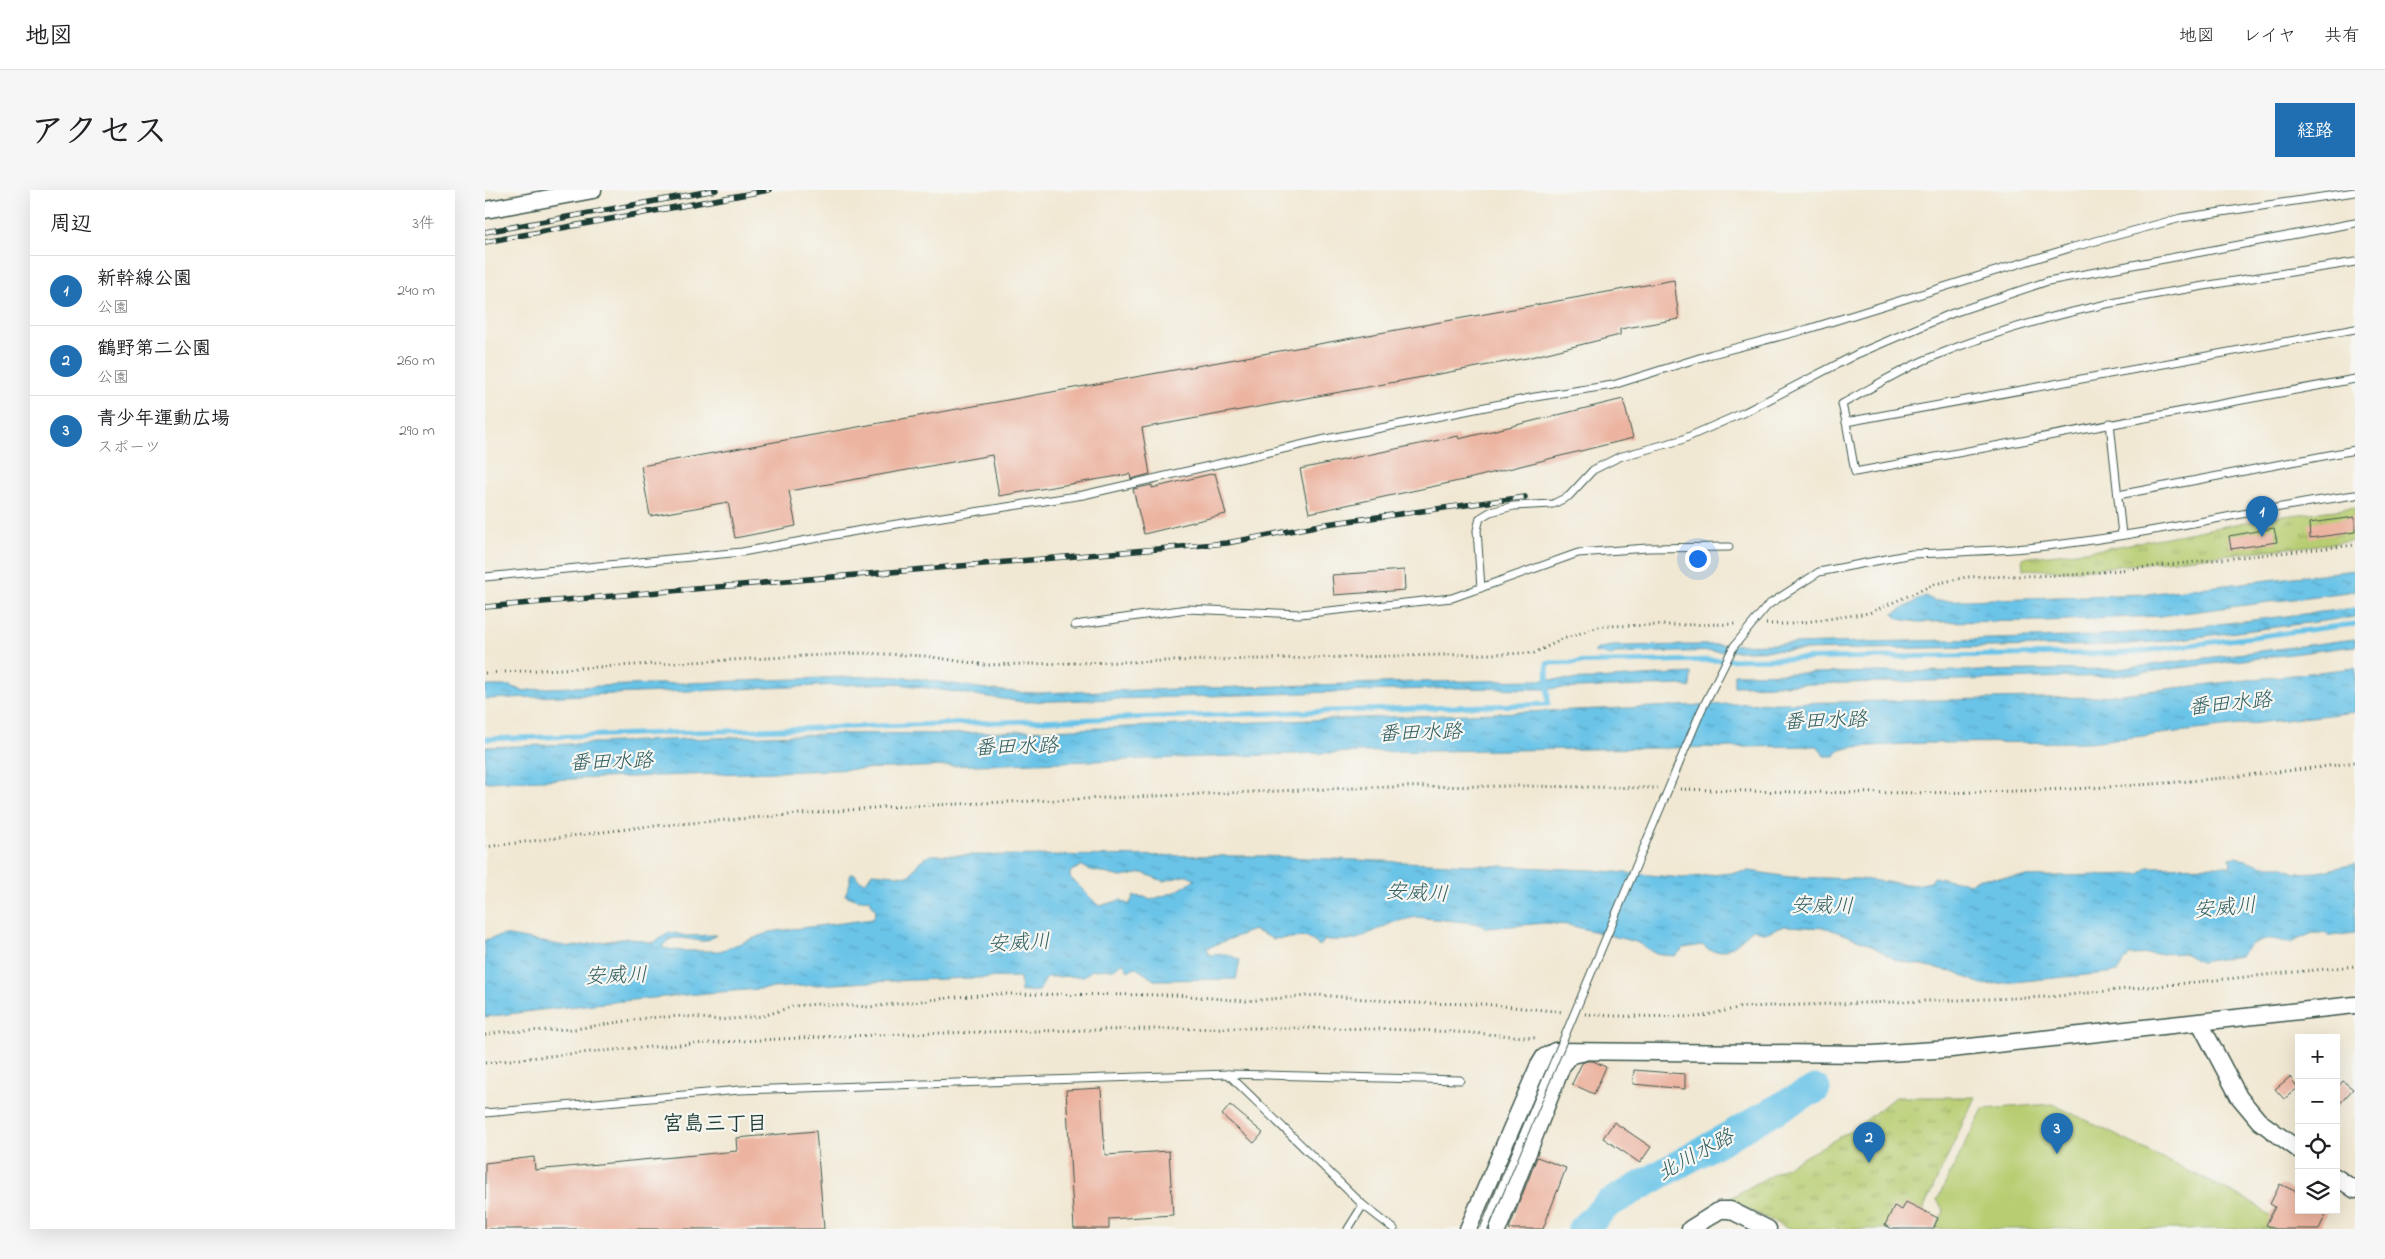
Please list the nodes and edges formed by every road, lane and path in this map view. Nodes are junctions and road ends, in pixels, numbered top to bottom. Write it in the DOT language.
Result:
graph roads {
  1 [pos="593,190"];
  2 [pos="2355,192"];
  3 [pos="485,210"];
  4 [pos="2355,223"];
  5 [pos="2355,262"];
  6 [pos="2355,329"];
  7 [pos="2355,379"];
  8 [pos="1846,422"];
  9 [pos="2110,423"];
  10 [pos="2355,450"];
  11 [pos="2355,494"];
  12 [pos="2118,495"];
  13 [pos="2123,535"];
  14 [pos="2355,545"];
  15 [pos="1729,547"];
  16 [pos="485,577"];
  17 [pos="1481,588"];
  18 [pos="1742,624"];
  19 [pos="1761,624"];
  20 [pos="1075,625"];
  21 [pos="485,673"];
  22 [pos="2355,762"];
  23 [pos="1666,789"];
  24 [pos="1676,789"];
  25 [pos="485,847"];
  26 [pos="2355,966"];
  27 [pos="2355,1005"];
  28 [pos="1567,1012"];
  29 [pos="1576,1013"];
  30 [pos="2200,1023"];
  31 [pos="485,1035"];
  32 [pos="1535,1038"];
  33 [pos="1584,1052"];
  34 [pos="485,1063"];
  35 [pos="1228,1074"];
  36 [pos="1460,1080"];
  37 [pos="485,1113"];
  38 [pos="2295,1147"];
  39 [pos="2340,1180"];
  40 [pos="2355,1190"];
  41 [pos="1363,1205"];
  42 [pos="1348,1229"];
  43 [pos="1394,1229"];
  44 [pos="1468,1229"];
  45 [pos="1483,1229"];
  46 [pos="1498,1229"];
  47 [pos="1690,1229"];
  48 [pos="1768,1229"];
  1 -- 3 [label="street"];
  2 -- 16 [label="lane"];
  4 -- 17 [label="lane"];
  5 -- 8 [label="lane"];
  6 -- 8 [label="lane"];
  7 -- 9 [label="lane"];
  8 -- 9 [label="lane"];
  9 -- 12 [label="lane"];
  10 -- 12 [label="lane"];
  11 -- 13 [label="lane"];
  12 -- 13 [label="lane"];
  13 -- 45 [label="lane, bridge"];
  14 -- 19 [label="path"];
  15 -- 17 [label="lane"];
  17 -- 20 [label="lane"];
  18 -- 21 [label="path"];
  22 -- 24 [label="path"];
  23 -- 25 [label="path"];
  26 -- 29 [label="path"];
  27 -- 30 [label="street"];
  28 -- 31 [label="path"];
  30 -- 33 [label="street"];
  30 -- 38 [label="street"];
  32 -- 34 [label="path"];
  33 -- 44 [label="street"];
  33 -- 46 [label="street"];
  35 -- 36 [label="lane"];
  35 -- 37 [label="lane"];
  35 -- 41 [label="lane"];
  39 -- 40 [label="street"];
  41 -- 42 [label="lane"];
  41 -- 43 [label="lane"];
  47 -- 48 [label="street"];
}
